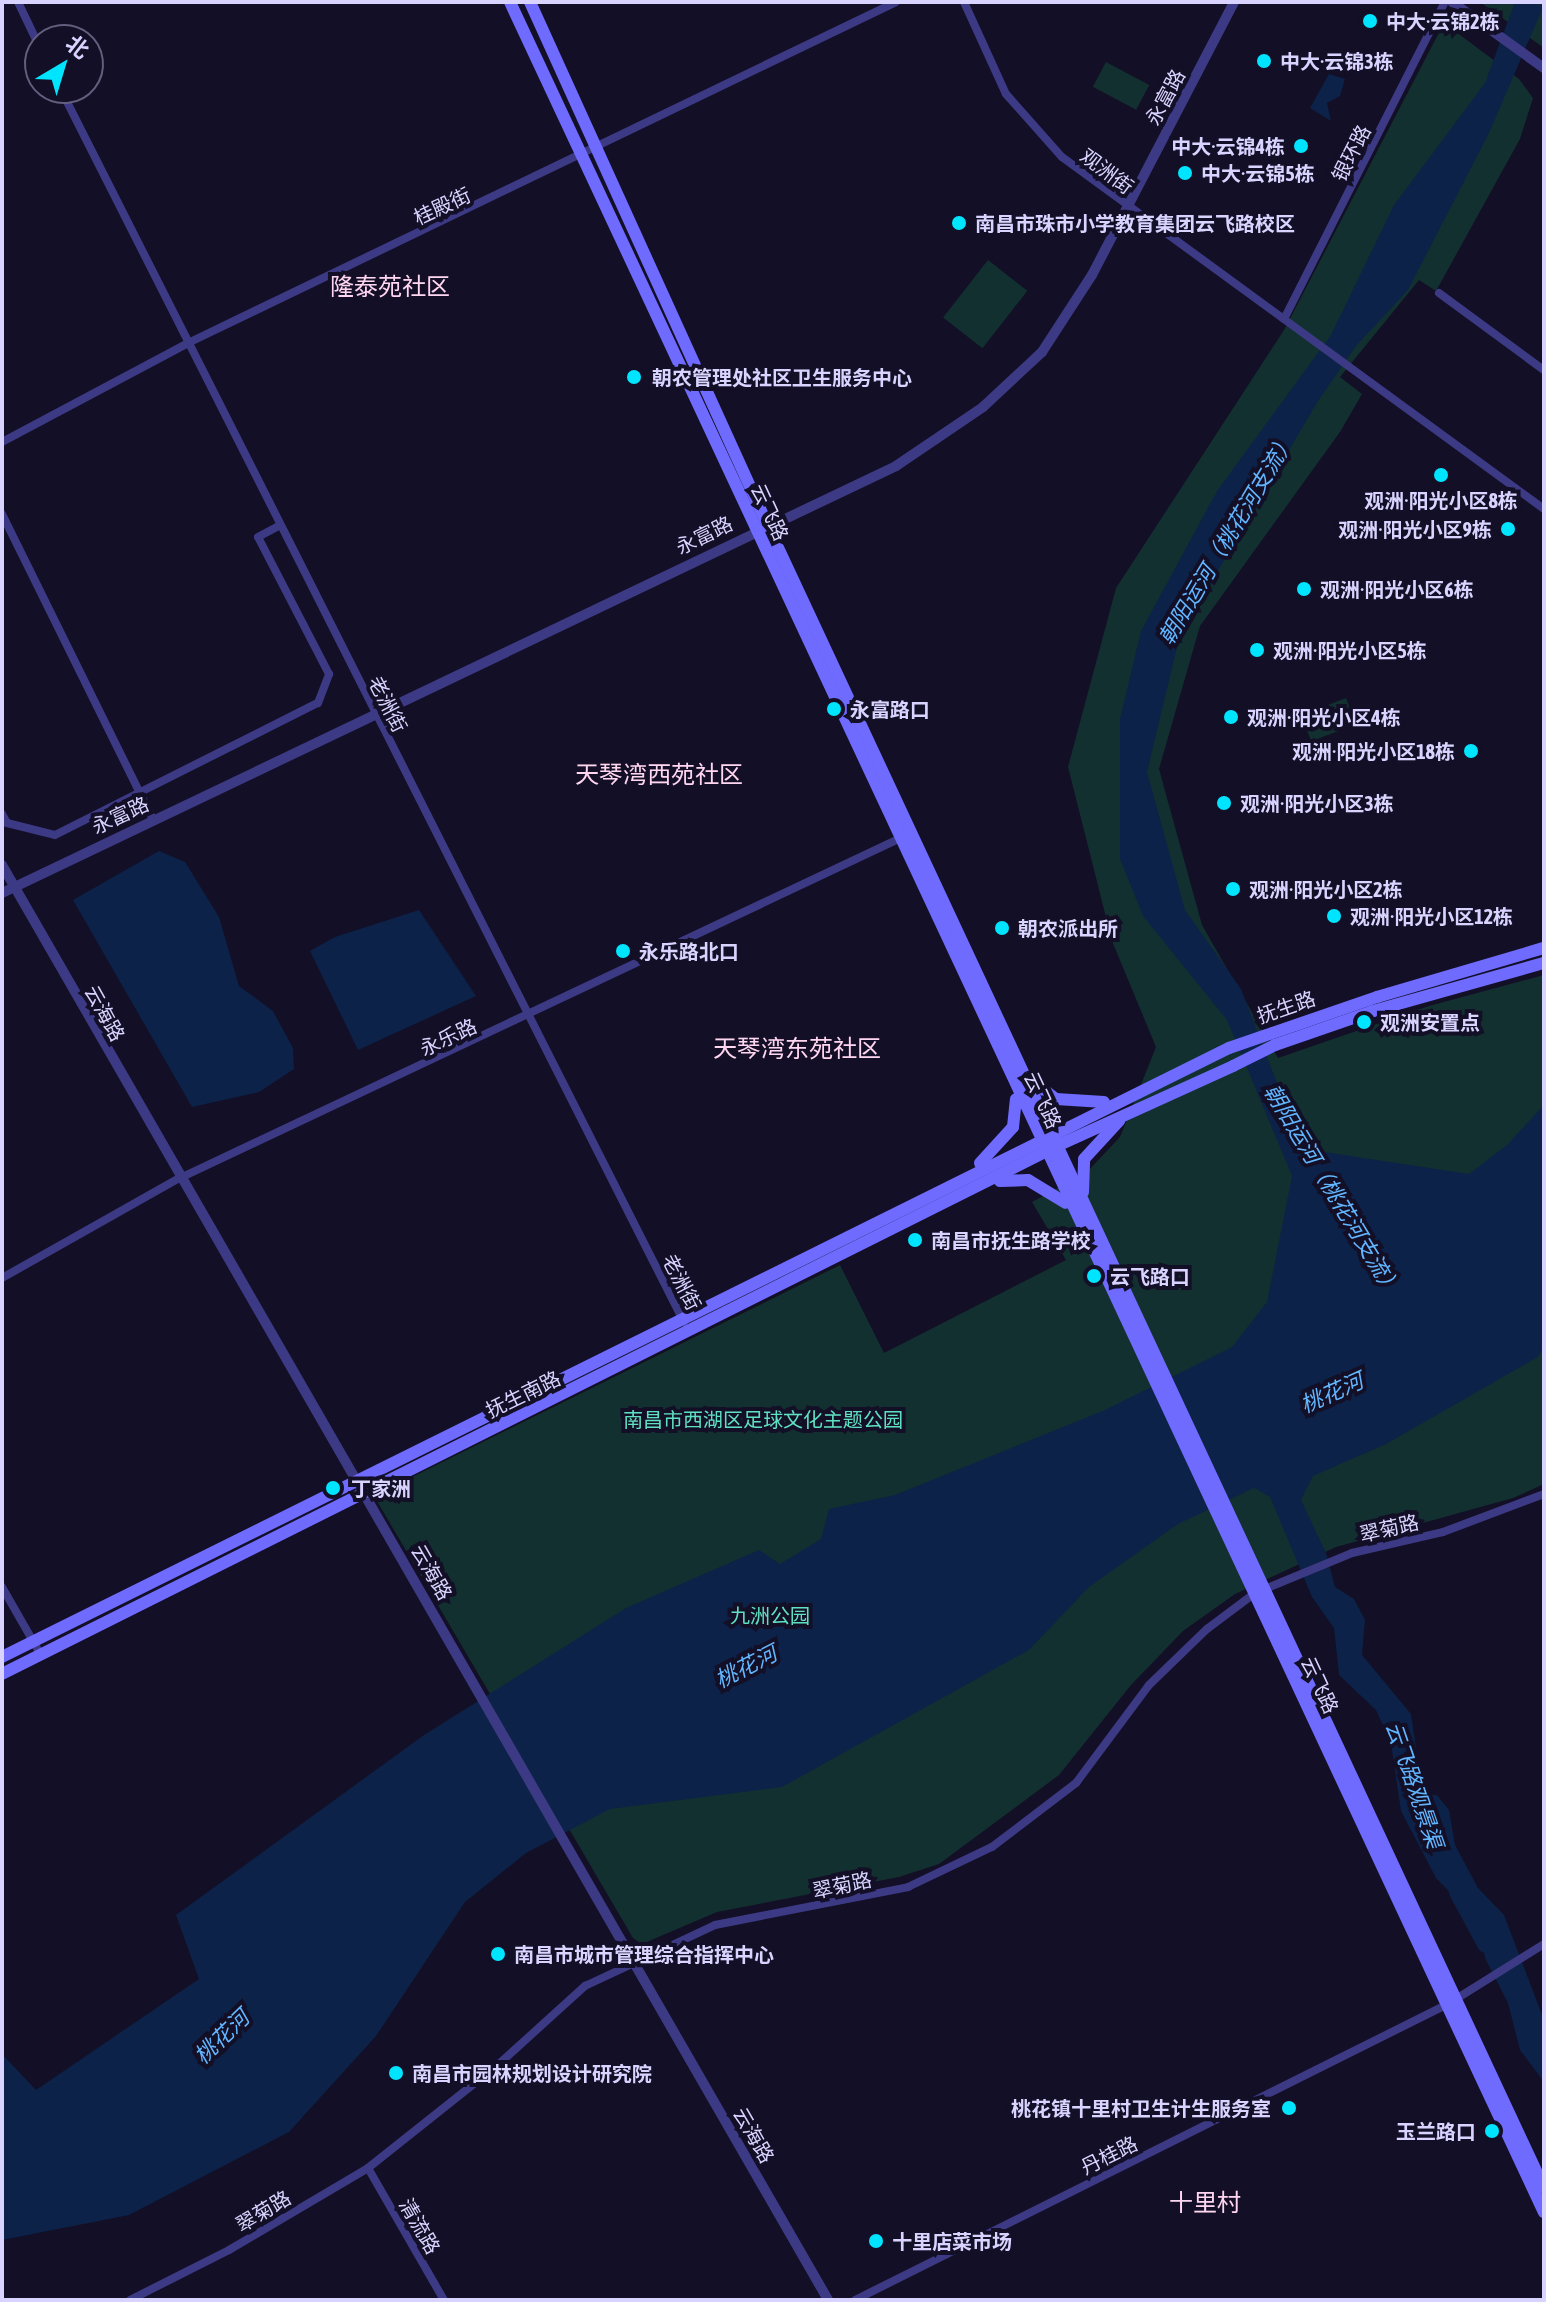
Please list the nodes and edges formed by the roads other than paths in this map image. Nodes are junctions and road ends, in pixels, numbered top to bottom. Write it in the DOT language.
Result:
graph roads {
  1 [pos="18,2"];
  2 [pos="510,2"];
  3 [pos="530,2"];
  4 [pos="896,2"];
  5 [pos="964,2"];
  6 [pos="1234,2"];
  7 [pos="1445,2"];
  8 [pos="1452,2"];
  9 [pos="29,24"];
  10 [pos="1540,66"];
  11 [pos="68,104"];
  12 [pos="599,150"];
  13 [pos="583,157"];
  14 [pos="1128,206"];
  15 [pos="1439,293"];
  16 [pos="1284,319"];
  17 [pos="186,344"];
  18 [pos="1544,370"];
  19 [pos="2,442"];
  20 [pos="1544,509"];
  21 [pos="2,514"];
  22 [pos="279,526"];
  23 [pos="762,527"];
  24 [pos="375,714"];
  25 [pos="140,793"];
  26 [pos="2,814"];
  27 [pos="153,819"];
  28 [pos="913,832"];
  29 [pos="899,839"];
  30 [pos="2,865"];
  31 [pos="14,886"];
  32 [pos="2,893"];
  33 [pos="1544,948"];
  34 [pos="1544,963"];
  35 [pos="529,1017"];
  36 [pos="1024,1073"];
  37 [pos="1015,1088"];
  38 [pos="1119,1100"];
  39 [pos="1127,1114"];
  40 [pos="1051,1132"];
  41 [pos="1039,1138"];
  42 [pos="1059,1145"];
  43 [pos="1045,1152"];
  44 [pos="968,1174"];
  45 [pos="178,1179"];
  46 [pos="974,1188"];
  47 [pos="1084,1199"];
  48 [pos="1073,1210"];
  49 [pos="2,1278"];
  50 [pos="681,1316"];
  51 [pos="691,1333"];
  52 [pos="357,1481"];
  53 [pos="365,1494"];
  54 [pos="1544,1494"];
  55 [pos="1225,1516"];
  56 [pos="2,1587"];
  57 [pos="1260,1591"];
  58 [pos="34,1641"];
  59 [pos="41,1655"];
  60 [pos="2,1657"];
  61 [pos="2,1674"];
  62 [pos="1541,1946"];
  63 [pos="634,1962"];
  64 [pos="1452,2002"];
  65 [pos="368,2168"];
  66 [pos="1544,2188"];
  67 [pos="1544,2212"];
  68 [pos="130,2300"];
  69 [pos="444,2300"];
  70 [pos="828,2300"];
  71 [pos="855,2300"];
  1 -- 9 [label="street"];
  2 -- 13 [label="main road, 云飞路"];
  3 -- 12 [label="main road, 云飞路"];
  4 -- 12 [label="street, 桂殿街"];
  5 -- 14 [label="street, 观洲街"];
  6 -- 14 [label="street, 永富路"];
  7 -- 16 [label="street, 银环路"];
  8 -- 10 [label="street"];
  11 -- 17 [label="street, 老洲街"];
  12 -- 13 [label="street, 桂殿街"];
  12 -- 23 [label="main road, 云飞路"];
  13 -- 17 [label="street, 桂殿街"];
  13 -- 23 [label="main road, 云飞路"];
  14 -- 16 [label="street, 观洲街"];
  14 -- 23 [label="street, 永富路"];
  15 -- 18 [label="street"];
  16 -- 20 [label="street, 观洲街"];
  17 -- 19 [label="street, 桂殿街"];
  17 -- 22 [label="street, 老洲街"];
  21 -- 25 [label="street"];
  22 -- 24 [label="street, 老洲街"];
  22 -- 25 [label="street"];
  23 -- 24 [label="street, 永富路"];
  23 -- 28 [label="main road, 云飞路"];
  23 -- 29 [label="main road, 云飞路"];
  24 -- 27 [label="street, 永富路"];
  24 -- 35 [label="street, 老洲街"];
  25 -- 26 [label="street"];
  25 -- 27 [label="street"];
  27 -- 31 [label="street, 永富路"];
  28 -- 29 [label="street, 永乐路"];
  28 -- 36 [label="main road, 云飞路"];
  29 -- 35 [label="street, 永乐路"];
  29 -- 37 [label="main road, 云飞路"];
  30 -- 31 [label="street, 云海路"];
  31 -- 32 [label="street, 永富路"];
  31 -- 45 [label="street, 云海路"];
  33 -- 38 [label="main road, 抚生路"];
  34 -- 39 [label="main road, 抚生路, bridge"];
  35 -- 45 [label="street, 永乐路"];
  35 -- 50 [label="street, 老洲街"];
  36 -- 38 [label="main road"];
  36 -- 40 [label="main road, 云飞路"];
  37 -- 41 [label="main road, 云飞路"];
  37 -- 44 [label="main road"];
  38 -- 40 [label="main road, 抚生路"];
  39 -- 42 [label="main road, 抚生路"];
  39 -- 47 [label="main road"];
  40 -- 41 [label="main road, 抚生南路"];
  40 -- 42 [label="main road, 云飞路"];
  41 -- 43 [label="main road, 云飞路"];
  41 -- 44 [label="main road, 抚生南路"];
  42 -- 43 [label="main road, 抚生南路"];
  42 -- 47 [label="main road, 云飞路"];
  43 -- 46 [label="main road, 抚生南路"];
  43 -- 48 [label="main road, 云飞路"];
  44 -- 50 [label="main road, 抚生南路"];
  45 -- 49 [label="street, 永乐路"];
  45 -- 52 [label="street, 云海路"];
  46 -- 48 [label="main road"];
  46 -- 51 [label="main road, 抚生南路"];
  47 -- 55 [label="main road, 云飞路"];
  48 -- 55 [label="main road, 云飞路"];
  50 -- 51 [label="street, 老洲街"];
  50 -- 52 [label="main road, 抚生南路"];
  51 -- 53 [label="main road, 抚生南路"];
  52 -- 53 [label="street, 云海路"];
  52 -- 58 [label="main road, 抚生南路"];
  53 -- 59 [label="main road, 抚生南路"];
  53 -- 63 [label="street, 云海路"];
  54 -- 57 [label="street, 翠菊路"];
  55 -- 57 [label="main road, 云飞路"];
  56 -- 58 [label="street"];
  57 -- 63 [label="street, 翠菊路"];
  57 -- 64 [label="main road, 云飞路"];
  58 -- 59 [label="street"];
  58 -- 60 [label="main road, 抚生南路"];
  59 -- 61 [label="main road, 抚生南路"];
  62 -- 64 [label="street, 丹桂路"];
  63 -- 65 [label="street, 翠菊路"];
  63 -- 70 [label="street, 云海路"];
  64 -- 66 [label="main road, 云飞路"];
  64 -- 67 [label="main road, 云飞路"];
  64 -- 71 [label="street, 丹桂路"];
  65 -- 68 [label="street, 翠菊路"];
  65 -- 69 [label="street, 清流路"];
}
